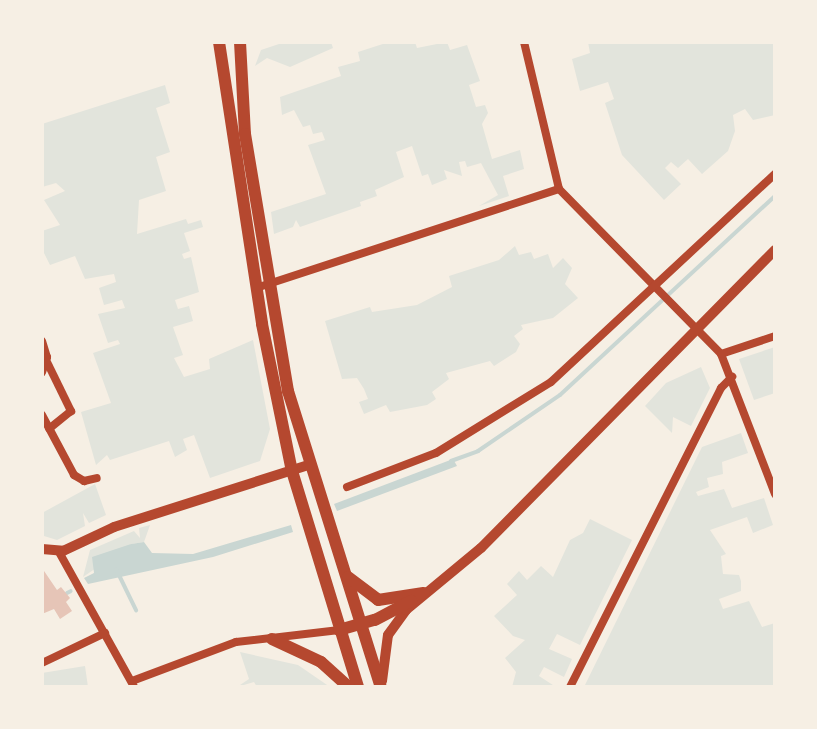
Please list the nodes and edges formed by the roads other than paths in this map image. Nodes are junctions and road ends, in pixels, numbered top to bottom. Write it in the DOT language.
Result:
graph roads {
  1 [pos="219,42"];
  2 [pos="240,42"];
  3 [pos="524,42"];
  4 [pos="775,174"];
  5 [pos="559,189"];
  6 [pos="775,250"];
  7 [pos="262,286"];
  8 [pos="656,288"];
  9 [pos="696,331"];
  10 [pos="775,336"];
  11 [pos="42,341"];
  12 [pos="721,354"];
  13 [pos="47,362"];
  14 [pos="42,372"];
  15 [pos="732,377"];
  16 [pos="42,415"];
  17 [pos="49,429"];
  18 [pos="308,465"];
  19 [pos="292,471"];
  20 [pos="97,478"];
  21 [pos="347,487"];
  22 [pos="775,494"];
  23 [pos="42,549"];
  24 [pos="59,552"];
  25 [pos="339,559"];
  26 [pos="423,593"];
  27 [pos="360,625"];
  28 [pos="339,630"];
  29 [pos="105,633"];
  30 [pos="272,639"];
  31 [pos="42,663"];
  32 [pos="133,684"];
  33 [pos="349,687"];
  34 [pos="358,687"];
  35 [pos="381,687"];
  36 [pos="570,687"];
  1 -- 7 [label="main road"];
  2 -- 7 [label="main road"];
  3 -- 5 [label="street"];
  4 -- 8 [label="street"];
  5 -- 7 [label="street"];
  5 -- 8 [label="street"];
  6 -- 9 [label="street"];
  7 -- 18 [label="main road"];
  7 -- 19 [label="main road"];
  8 -- 9 [label="street"];
  8 -- 21 [label="street"];
  9 -- 12 [label="street"];
  9 -- 26 [label="street"];
  10 -- 12 [label="street"];
  11 -- 13 [label="street"];
  12 -- 15 [label="street"];
  13 -- 14 [label="street"];
  13 -- 17 [label="street"];
  15 -- 22 [label="street"];
  15 -- 36 [label="street"];
  16 -- 17 [label="street"];
  17 -- 20 [label="street"];
  18 -- 19 [label="street"];
  18 -- 25 [label="main road"];
  19 -- 24 [label="street"];
  19 -- 28 [label="main road"];
  23 -- 24 [label="street"];
  24 -- 29 [label="street"];
  25 -- 26 [label="main road"];
  25 -- 27 [label="main road"];
  26 -- 27 [label="main road"];
  26 -- 35 [label="street"];
  27 -- 28 [label="main road"];
  27 -- 35 [label="main road"];
  28 -- 30 [label="street"];
  28 -- 34 [label="main road"];
  29 -- 31 [label="street"];
  29 -- 32 [label="street"];
  30 -- 32 [label="street"];
  30 -- 33 [label="main road"];
}
